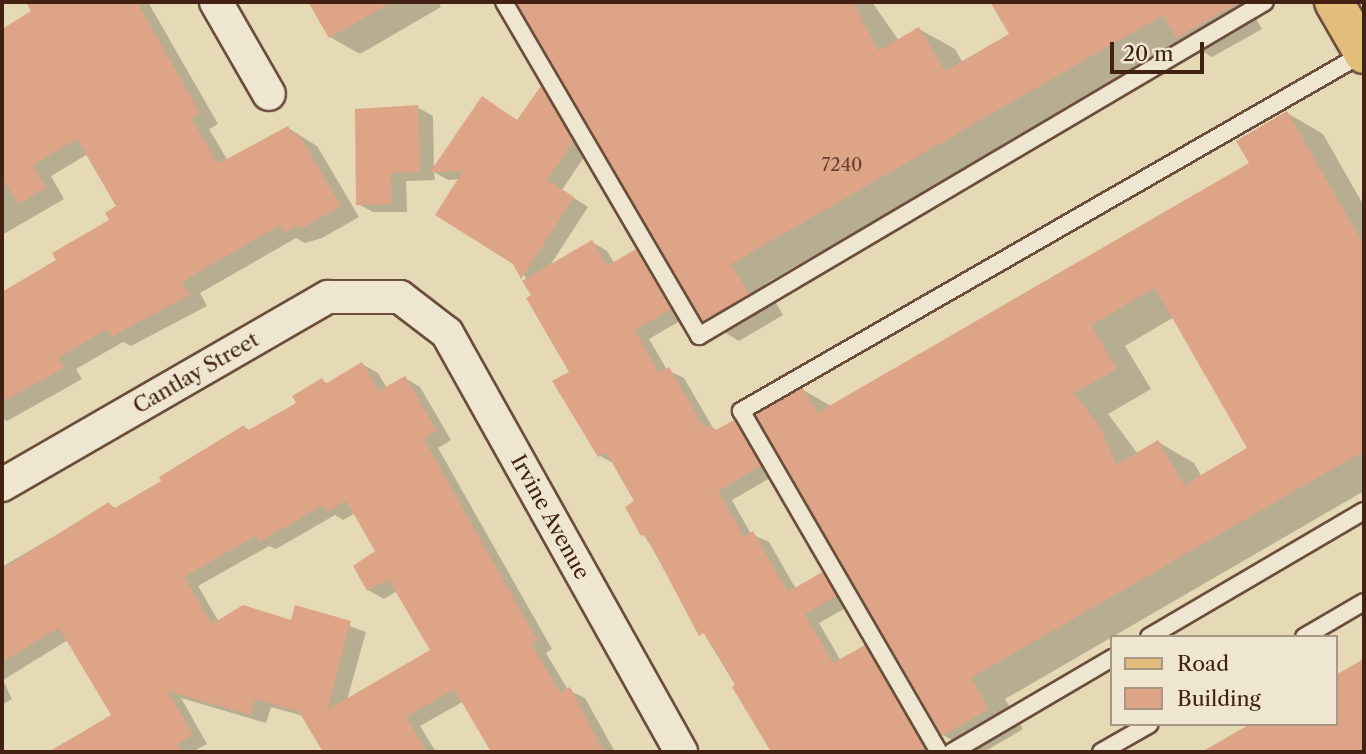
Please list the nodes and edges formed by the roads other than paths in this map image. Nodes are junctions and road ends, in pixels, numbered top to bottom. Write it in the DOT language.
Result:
graph roads {
  1 [pos="216,2"];
  2 [pos="504,2"];
  3 [pos="1265,2"];
  4 [pos="1334,2"];
  5 [pos="1364,54"];
  6 [pos="269,94"];
  7 [pos="400,297"];
  8 [pos="2,485"];
  9 [pos="1364,511"];
  10 [pos="1364,602"];
  11 [pos="1152,635"];
  12 [pos="1307,635"];
  13 [pos="1110,659"];
  14 [pos="1146,726"];
  15 [pos="681,752"];
  16 [pos="939,752"];
  17 [pos="952,752"];
  18 [pos="1101,752"];
  1 -- 6 [label="street"];
  2 -- 3 [label="lane"];
  4 -- 5 [label="main road"];
  5 -- 16 [label="lane"];
  7 -- 8 [label="street, Cantlay Street"];
  7 -- 15 [label="street, Irvine Avenue"];
  9 -- 11 [label="lane"];
  10 -- 12 [label="lane"];
  13 -- 17 [label="lane"];
  14 -- 18 [label="lane"];
}
